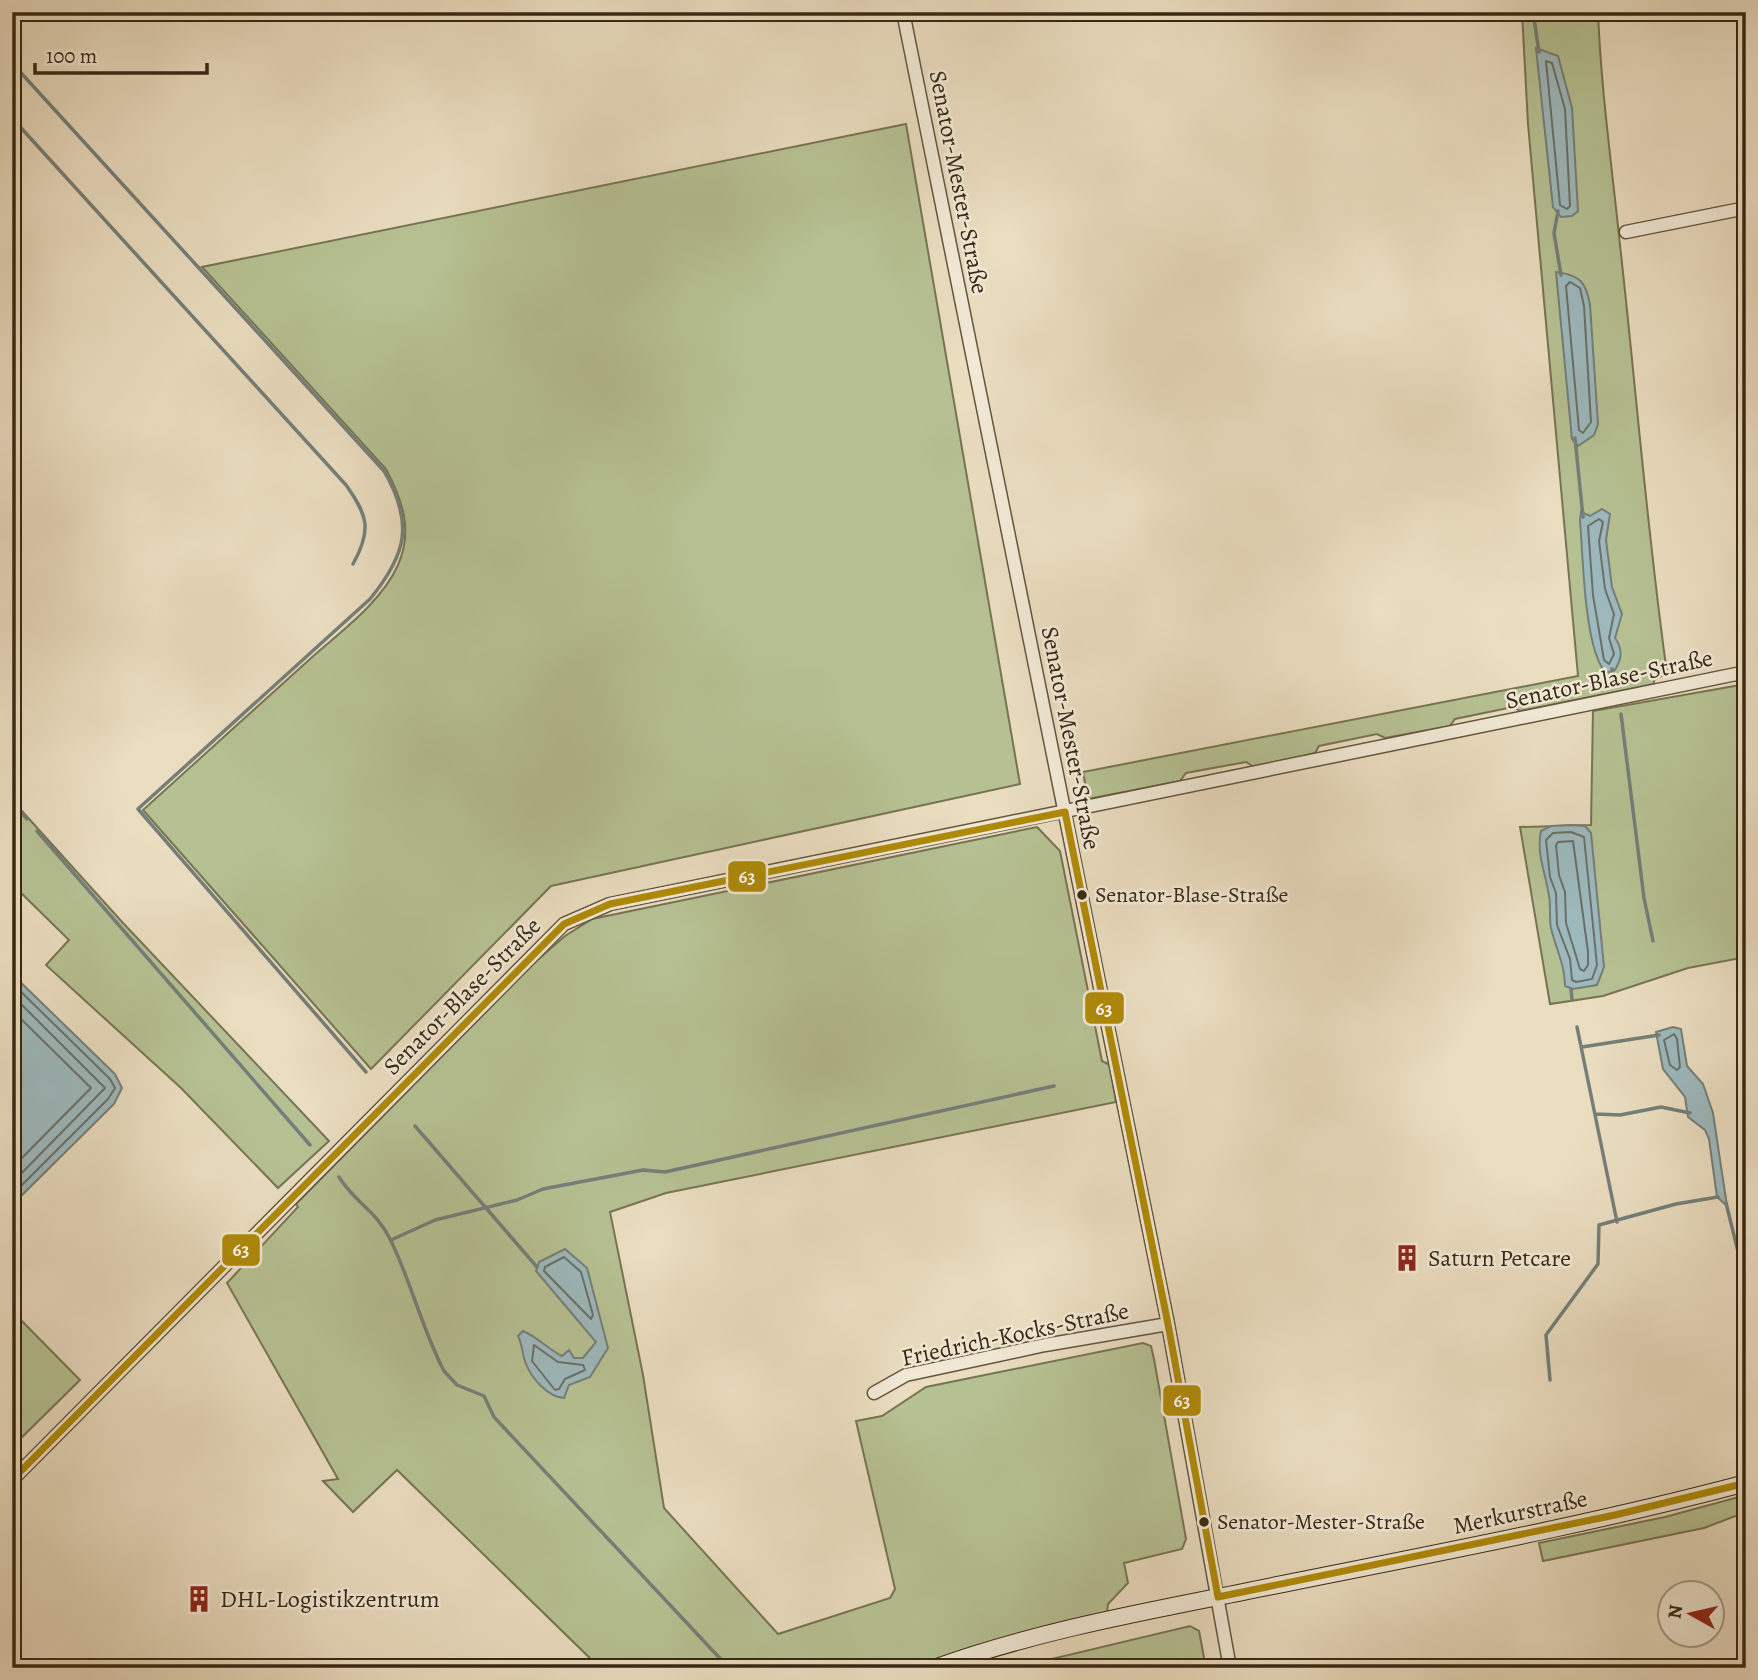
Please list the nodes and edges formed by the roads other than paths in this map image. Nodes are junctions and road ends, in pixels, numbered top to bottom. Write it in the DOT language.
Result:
graph roads {
  1 [pos="903,12"];
  2 [pos="1746,208"];
  3 [pos="1626,232"];
  4 [pos="1746,672"];
  5 [pos="1065,812"];
  6 [pos="1168,1324"];
  7 [pos="874,1393"];
  8 [pos="12,1480"];
  9 [pos="1746,1483"];
  10 [pos="1218,1597"];
  11 [pos="934,1668"];
  12 [pos="1230,1668"];
  1 -- 5 [label="street, Senator-Mester-Straße"];
  2 -- 3 [label="street"];
  4 -- 5 [label="street, Senator-Blase-Straße"];
  5 -- 6 [label="street, Senator-Mester-Straße"];
  5 -- 8 [label="street, Senator-Blase-Straße"];
  6 -- 7 [label="street, Friedrich-Kocks-Straße"];
  6 -- 10 [label="street, Senator-Mester-Straße"];
  9 -- 10 [label="street, Merkurstraße"];
  10 -- 11 [label="street, Merkurstraße"];
  10 -- 12 [label="street, Senator-Mester-Straße"];
}
